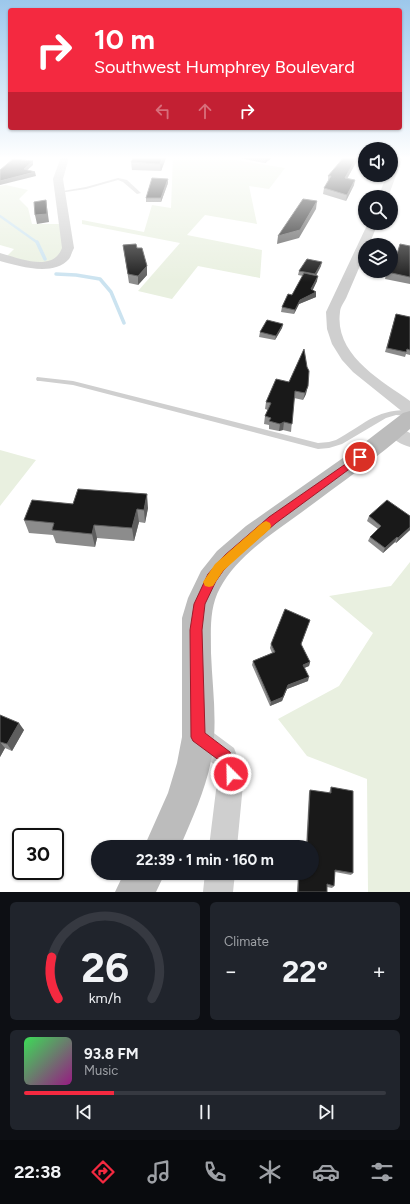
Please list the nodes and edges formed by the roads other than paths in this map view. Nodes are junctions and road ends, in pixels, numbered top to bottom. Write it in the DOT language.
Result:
graph roads {
  1 [pos="61,199"];
  2 [pos="370,230"];
  3 [pos="0,257"];
  4 [pos="40,379"];
  5 [pos="407,422"];
  6 [pos="198,737"];
  7 [pos="165,840"];
  8 [pos="224,840"];
  9 [pos="142,880"];
  10 [pos="219,880"];
  11 [pos="134,892"];
  12 [pos="218,892"];
  1 -- 3 [label="street"];
  2 -- 5 [label="street"];
  4 -- 5 [label="lane"];
  5 -- 6 [label="main road"];
  6 -- 7 [label="main road"];
  6 -- 8 [label="street"];
  9 -- 11 [label="main road"];
  10 -- 12 [label="street"];
}
